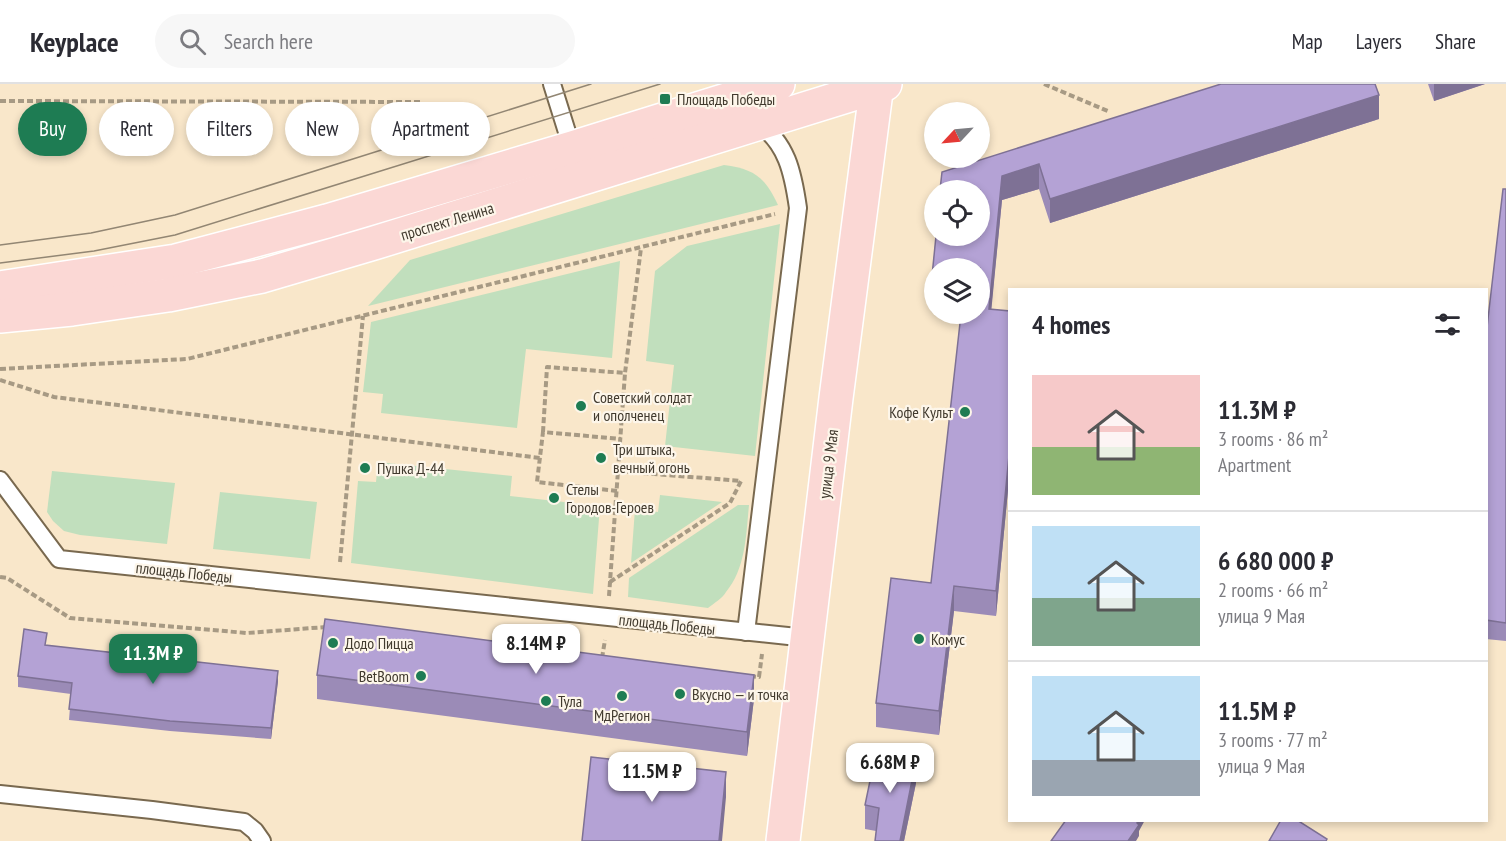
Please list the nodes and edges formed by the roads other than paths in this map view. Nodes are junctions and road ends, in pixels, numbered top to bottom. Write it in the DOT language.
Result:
graph roads {
  1 [pos="552,84"];
  2 [pos="778,84"];
  3 [pos="879,85"];
  4 [pos="724,101"];
  5 [pos="759,124"];
  6 [pos="572,148"];
  7 [pos="0,288"];
  8 [pos="0,316"];
  9 [pos="0,480"];
  10 [pos="746,632"];
  11 [pos="807,638"];
  12 [pos="0,794"];
  13 [pos="262,841"];
  14 [pos="783,841"];
  1 -- 6 [label="lane"];
  2 -- 4 [label="main road, проспект Ленина"];
  3 -- 5 [label="main road, проспект Ленина"];
  3 -- 11 [label="main road, улица 9 Мая"];
  4 -- 5 [label="lane"];
  4 -- 6 [label="main road, проспект Ленина"];
  5 -- 8 [label="main road, проспект Ленина"];
  5 -- 10 [label="lane"];
  6 -- 7 [label="main road, проспект Ленина"];
  9 -- 10 [label="lane, площадь Победы"];
  10 -- 11 [label="lane, площадь Победы"];
  11 -- 14 [label="main road, улица 9 Мая"];
  12 -- 13 [label="lane"];
}
